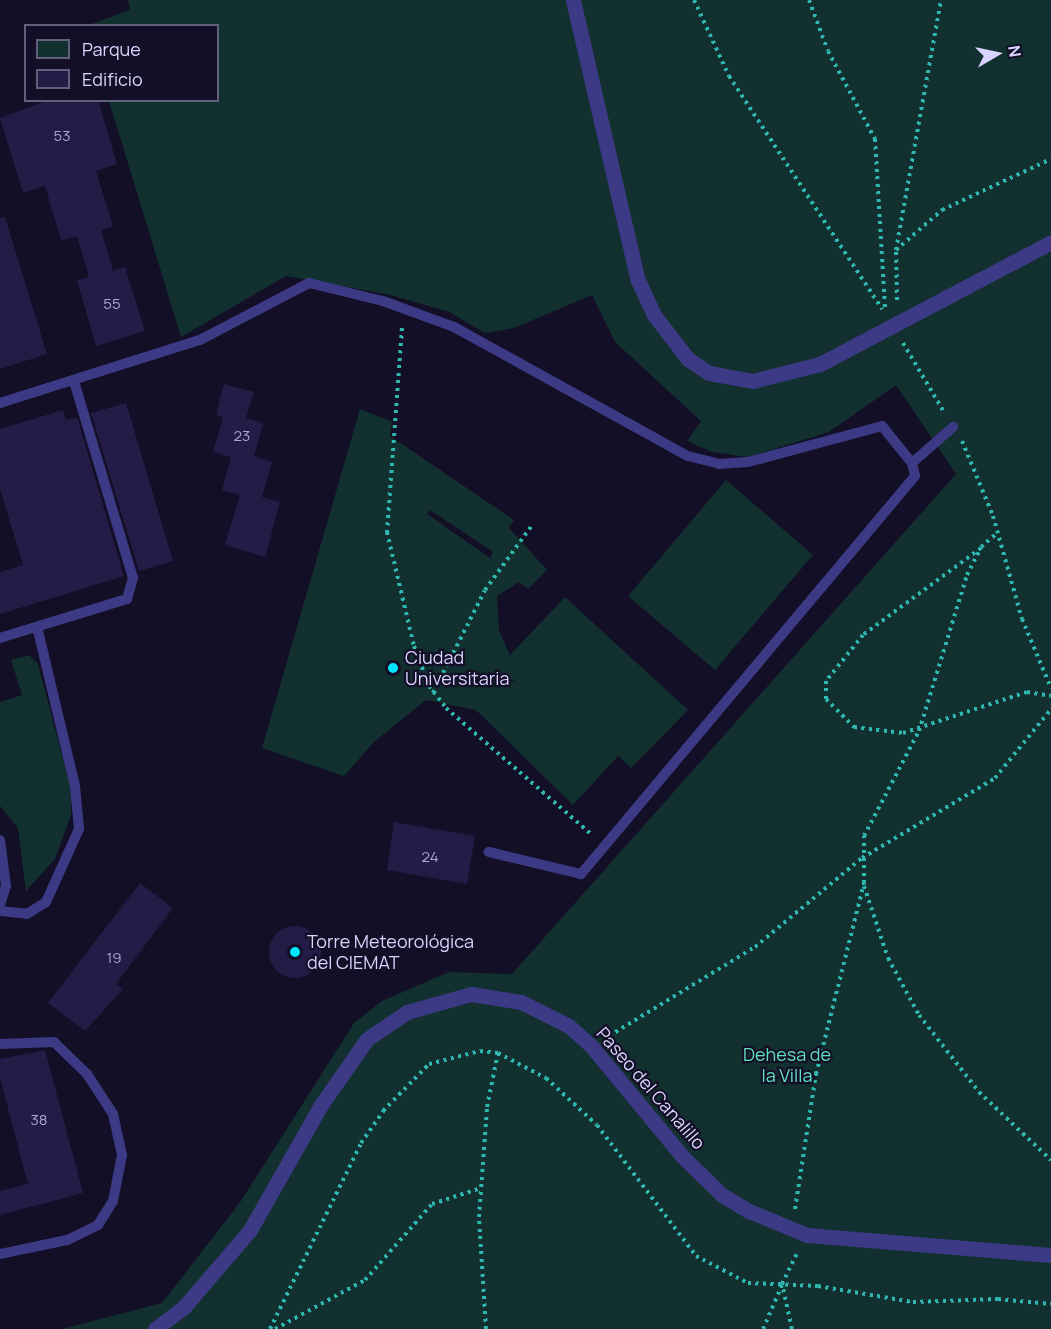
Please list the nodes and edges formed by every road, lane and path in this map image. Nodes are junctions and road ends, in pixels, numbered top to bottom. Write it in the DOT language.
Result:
graph roads {
  1 [pos="573,0"];
  2 [pos="809,0"];
  3 [pos="941,0"];
  4 [pos="1051,159"];
  5 [pos="1051,242"];
  6 [pos="896,250"];
  7 [pos="907,302"];
  8 [pos="891,310"];
  9 [pos="885,314"];
  10 [pos="875,320"];
  11 [pos="402,321"];
  12 [pos="74,381"];
  13 [pos="0,403"];
  14 [pos="953,427"];
  15 [pos="912,463"];
  16 [pos="533,524"];
  17 [pos="997,533"];
  18 [pos="981,548"];
  19 [pos="37,627"];
  20 [pos="0,638"];
  21 [pos="433,693"];
  22 [pos="1051,696"];
  23 [pos="1051,710"];
  24 [pos="919,731"];
  25 [pos="0,840"];
  26 [pos="605,846"];
  27 [pos="489,852"];
  28 [pos="862,858"];
  29 [pos="864,883"];
  30 [pos="0,905"];
  31 [pos="0,911"];
  32 [pos="0,1044"];
  33 [pos="592,1047"];
  34 [pos="498,1053"];
  35 [pos="1051,1160"];
  36 [pos="481,1188"];
  37 [pos="790,1228"];
  38 [pos="0,1254"];
  39 [pos="1051,1255"];
  40 [pos="795,1257"];
  41 [pos="782,1284"];
  42 [pos="1051,1304"];
  43 [pos="155,1329"];
  44 [pos="270,1329"];
  45 [pos="275,1329"];
  46 [pos="486,1329"];
  47 [pos="763,1329"];
  48 [pos="792,1329"];
  1 -- 5 [label="street"];
  2 -- 9 [label="path"];
  3 -- 6 [label="path"];
  4 -- 6 [label="path"];
  6 -- 7 [label="path"];
  8 -- 9 [label="path"];
  9 -- 10 [label="path"];
  11 -- 21 [label="path"];
  12 -- 13 [label="lane"];
  12 -- 15 [label="lane"];
  12 -- 19 [label="lane"];
  14 -- 15 [label="lane"];
  15 -- 26 [label="lane"];
  16 -- 21 [label="path"];
  17 -- 18 [label="path"];
  18 -- 24 [label="path"];
  18 -- 24 [label="path"];
  19 -- 20 [label="lane"];
  19 -- 31 [label="lane"];
  21 -- 26 [label="path"];
  22 -- 24 [label="path"];
  23 -- 28 [label="path"];
  24 -- 28 [label="path"];
  25 -- 30 [label="lane"];
  26 -- 27 [label="lane"];
  28 -- 29 [label="path"];
  28 -- 33 [label="path"];
  29 -- 35 [label="path"];
  29 -- 37 [label="path"];
  32 -- 38 [label="lane"];
  33 -- 37 [label="street, Paseo del Canalillo"];
  33 -- 43 [label="street, Paseo del Canalillo"];
  34 -- 36 [label="path"];
  34 -- 41 [label="path"];
  34 -- 44 [label="path"];
  36 -- 45 [label="path"];
  36 -- 46 [label="path"];
  37 -- 39 [label="street, Paseo del Canalillo"];
  40 -- 41 [label="path"];
  41 -- 42 [label="path"];
  41 -- 47 [label="path"];
  41 -- 48 [label="path"];
}
